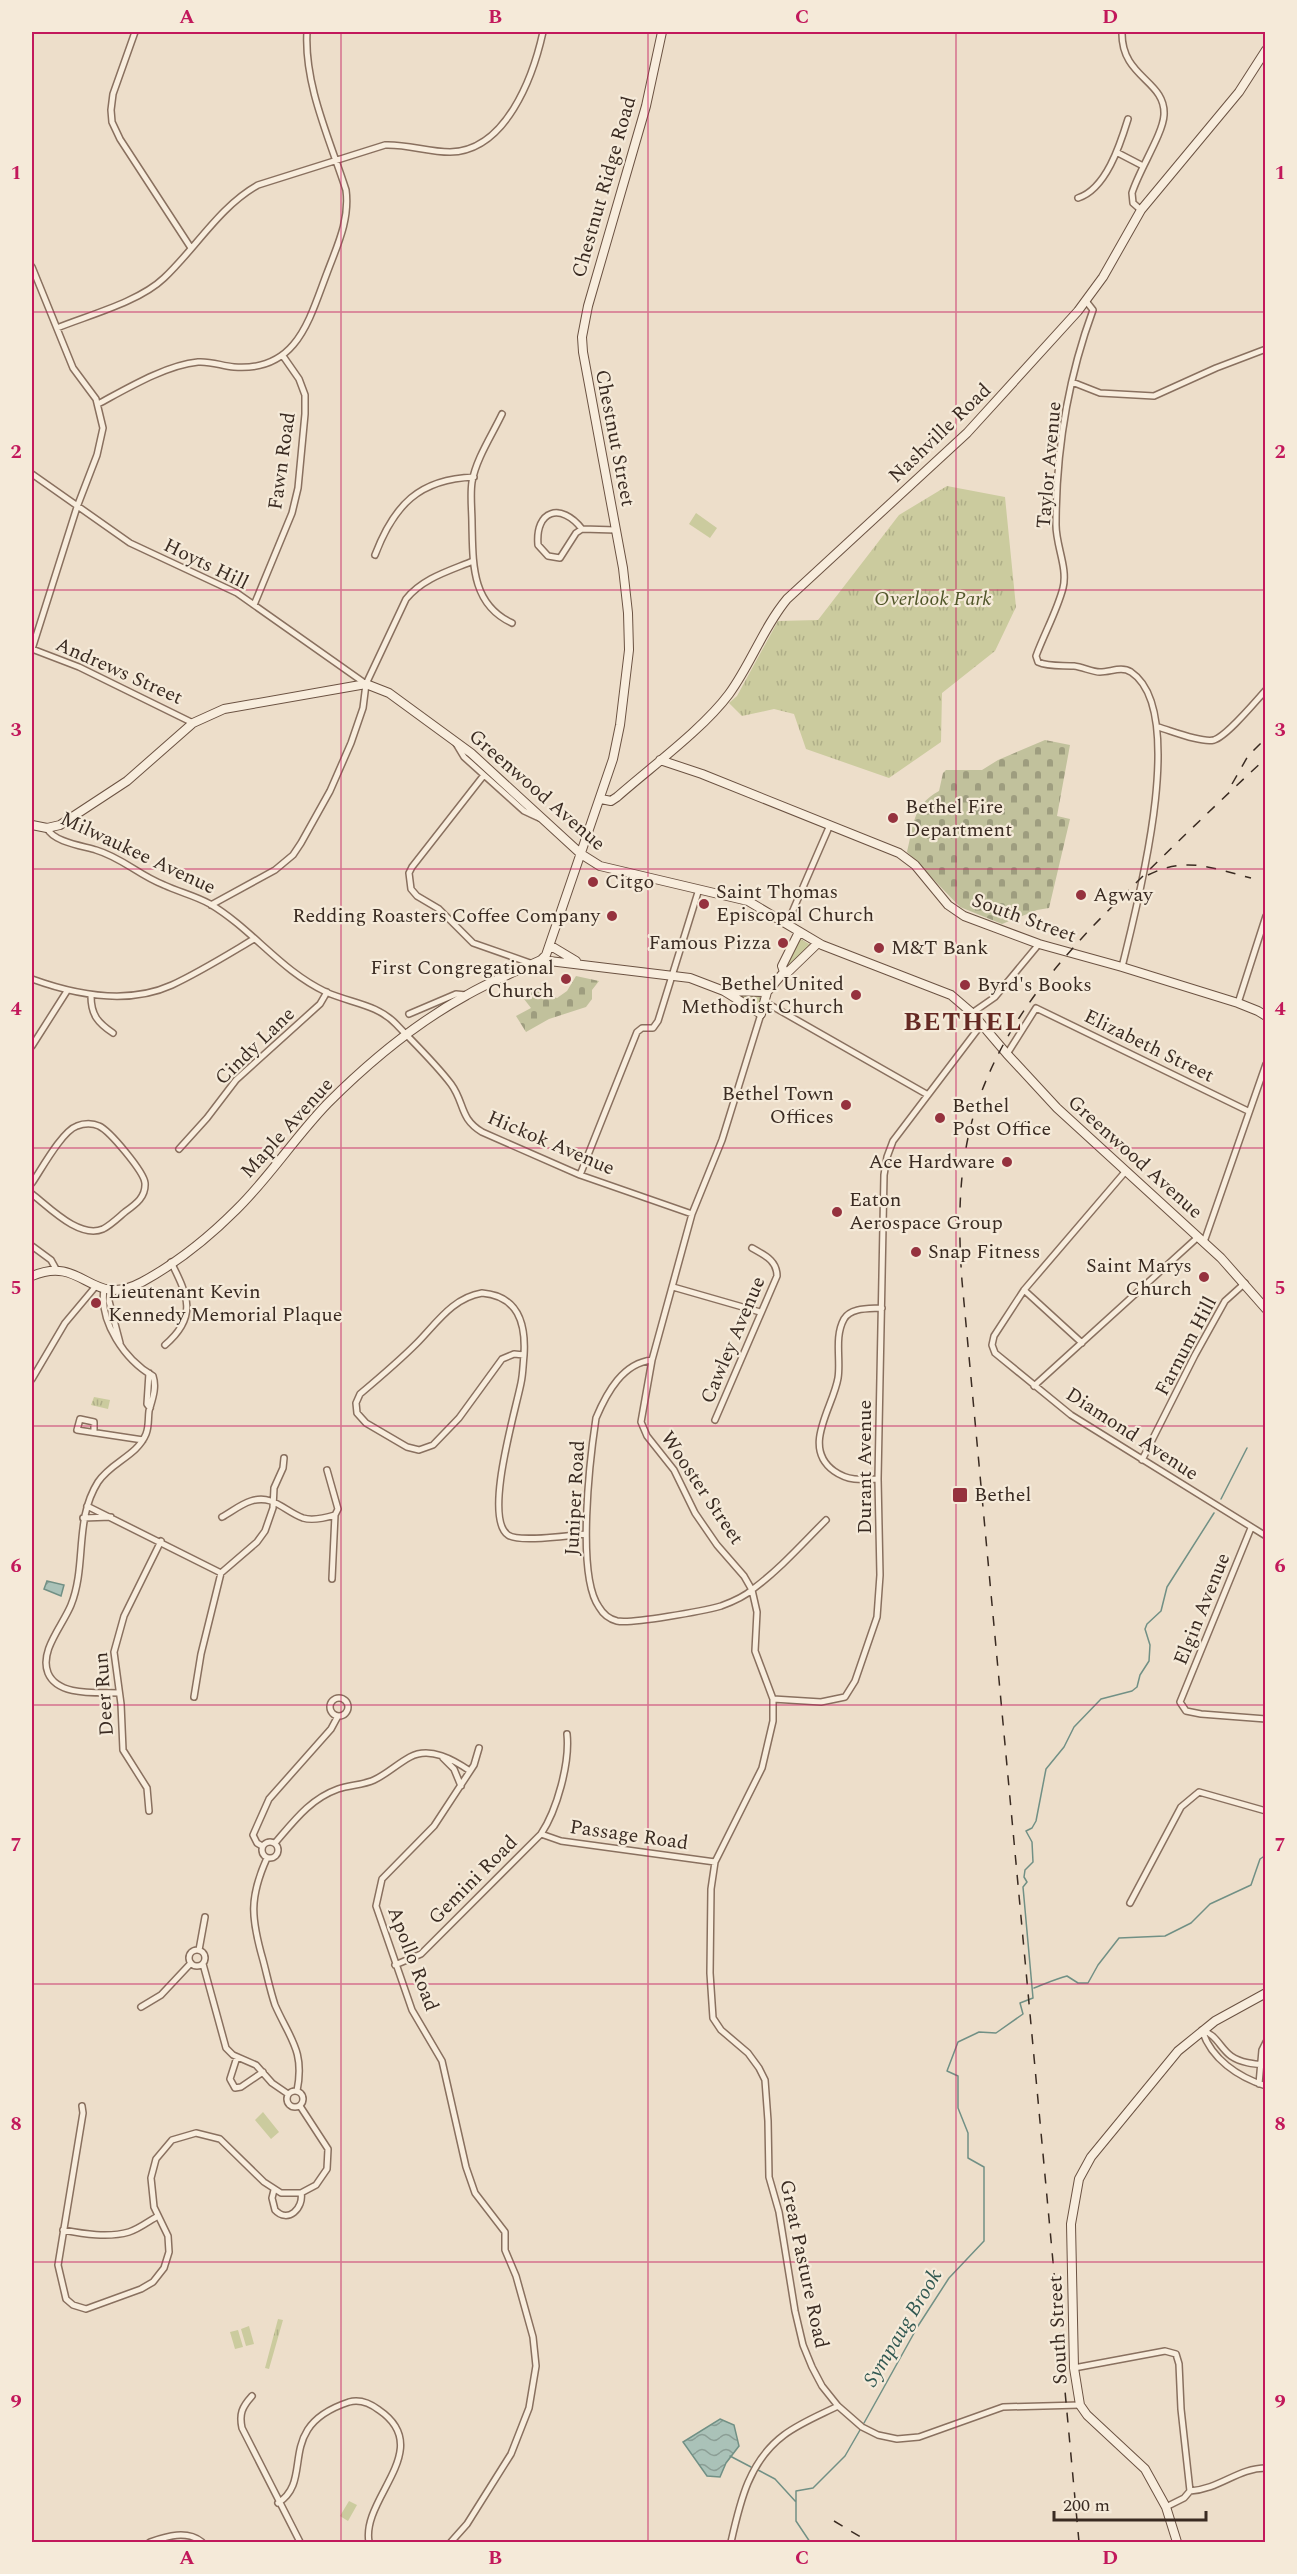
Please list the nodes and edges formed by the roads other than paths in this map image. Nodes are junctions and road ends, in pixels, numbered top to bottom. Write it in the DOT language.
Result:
graph roads {
  1 [pos="135,32"];
  2 [pos="307,32"];
  3 [pos="543,32"];
  4 [pos="662,32"];
  5 [pos="1122,32"];
  6 [pos="1266,50"];
  7 [pos="1128,119"];
  8 [pos="1118,153"];
  9 [pos="336,159"];
  10 [pos="1143,166"];
  11 [pos="1078,198"];
  12 [pos="1141,210"];
  13 [pos="191,248"];
  14 [pos="32,267"];
  15 [pos="1086,301"];
  16 [pos="57,328"];
  17 [pos="1266,349"];
  18 [pos="583,352"];
  19 [pos="284,356"];
  20 [pos="1072,382"];
  21 [pos="98,404"];
  22 [pos="502,414"];
  23 [pos="32,474"];
  24 [pos="474,477"];
  25 [pos="77,507"];
  26 [pos="582,529"];
  27 [pos="615,530"];
  28 [pos="375,555"];
  29 [pos="473,561"];
  30 [pos="254,605"];
  31 [pos="512,623"];
  32 [pos="32,649"];
  33 [pos="366,684"];
  34 [pos="1266,690"];
  35 [pos="193,723"];
  36 [pos="1158,727"];
  37 [pos="455,742"];
  38 [pos="660,760"];
  39 [pos="484,775"];
  40 [pos="601,799"];
  41 [pos="546,821"];
  42 [pos="32,825"];
  43 [pos="830,825"];
  44 [pos="48,828"];
  45 [pos="581,854"];
  46 [pos="699,889"];
  47 [pos="211,904"];
  48 [pos="1266,916"];
  49 [pos="786,924"];
  50 [pos="799,932"];
  51 [pos="254,939"];
  52 [pos="818,943"];
  53 [pos="1039,944"];
  54 [pos="550,946"];
  55 [pos="537,962"];
  56 [pos="583,964"];
  57 [pos="1122,967"];
  58 [pos="784,972"];
  59 [pos="674,974"];
  60 [pos="32,979"];
  61 [pos="67,991"];
  62 [pos="724,991"];
  63 [pos="327,992"];
  64 [pos="767,992"];
  65 [pos="466,995"];
  66 [pos="91,996"];
  67 [pos="765,1002"];
  68 [pos="1238,1004"];
  69 [pos="972,1013"];
  70 [pos="409,1014"];
  71 [pos="761,1014"];
  72 [pos="1265,1014"];
  73 [pos="981,1024"];
  74 [pos="113,1033"];
  75 [pos="405,1035"];
  76 [pos="32,1046"];
  77 [pos="1007,1054"];
  78 [pos="1266,1064"];
  79 [pos="928,1095"];
  80 [pos="1248,1111"];
  81 [pos="179,1149"];
  82 [pos="1125,1172"];
  83 [pos="580,1175"];
  84 [pos="32,1183"];
  85 [pos="32,1194"];
  86 [pos="692,1214"];
  87 [pos="1201,1240"];
  88 [pos="32,1246"];
  89 [pos="752,1248"];
  90 [pos="171,1262"];
  91 [pos="56,1269"];
  92 [pos="32,1276"];
  93 [pos="1245,1283"];
  94 [pos="673,1287"];
  95 [pos="103,1289"];
  96 [pos="1024,1290"];
  97 [pos="882,1308"];
  98 [pos="1266,1309"];
  99 [pos="760,1312"];
  100 [pos="1082,1343"];
  101 [pos="165,1345"];
  102 [pos="524,1355"];
  103 [pos="652,1360"];
  104 [pos="32,1379"];
  105 [pos="1034,1386"];
  106 [pos="715,1420"];
  107 [pos="94,1432"];
  108 [pos="143,1440"];
  109 [pos="284,1458"];
  110 [pos="1142,1460"];
  111 [pos="327,1470"];
  112 [pos="878,1479"];
  113 [pos="274,1502"];
  114 [pos="87,1506"];
  115 [pos="335,1515"];
  116 [pos="113,1517"];
  117 [pos="222,1517"];
  118 [pos="83,1518"];
  119 [pos="826,1520"];
  120 [pos="1251,1528"];
  121 [pos="586,1534"];
  122 [pos="1266,1536"];
  123 [pos="161,1541"];
  124 [pos="221,1573"];
  125 [pos="332,1579"];
  126 [pos="752,1590"];
  127 [pos="119,1693"];
  128 [pos="194,1697"];
  129 [pos="773,1700"];
  130 [pos="338,1716"];
  131 [pos="1266,1719"];
  132 [pos="567,1734"];
  133 [pos="479,1748"];
  134 [pos="443,1758"];
  135 [pos="470,1771"];
  136 [pos="461,1786"];
  137 [pos="149,1811"];
  138 [pos="1266,1811"];
  139 [pos="541,1834"];
  140 [pos="275,1843"];
  141 [pos="262,1846"];
  142 [pos="267,1858"];
  143 [pos="715,1862"];
  144 [pos="1130,1903"];
  145 [pos="205,1917"];
  146 [pos="199,1950"];
  147 [pos="191,1963"];
  148 [pos="203,1964"];
  149 [pos="395,1965"];
  150 [pos="1266,1993"];
  151 [pos="141,2007"];
  152 [pos="1202,2030"];
  153 [pos="1266,2042"];
  154 [pos="237,2057"];
  155 [pos="1263,2064"];
  156 [pos="263,2072"];
  157 [pos="1262,2085"];
  158 [pos="297,2091"];
  159 [pos="288,2094"];
  160 [pos="82,2106"];
  161 [pos="300,2106"];
  162 [pos="768,2149"];
  163 [pos="274,2190"];
  164 [pos="301,2193"];
  165 [pos="158,2216"];
  166 [pos="63,2230"];
  167 [pos="1074,2368"];
  168 [pos="252,2396"];
  169 [pos="1080,2405"];
  170 [pos="838,2406"];
  171 [pos="1266,2468"];
  172 [pos="1190,2491"];
  173 [pos="278,2503"];
  174 [pos="1166,2506"];
  175 [pos="150,2542"];
  176 [pos="202,2542"];
  177 [pos="300,2542"];
  178 [pos="369,2542"];
  179 [pos="451,2542"];
  180 [pos="731,2542"];
  181 [pos="1177,2542"];
  1 -- 13 [label="street"];
  2 -- 9 [label="street"];
  3 -- 9 [label="street"];
  4 -- 18 [label="street, Chestnut Ridge Road"];
  5 -- 10 [label="street"];
  6 -- 12 [label="street, Nashville Road"];
  7 -- 8 [label="street"];
  8 -- 10 [label="street"];
  8 -- 11 [label="street"];
  9 -- 13 [label="street"];
  9 -- 19 [label="street"];
  10 -- 12 [label="street"];
  12 -- 15 [label="street, Nashville Road"];
  13 -- 16 [label="street"];
  14 -- 16 [label="street"];
  15 -- 20 [label="street, Taylor Avenue"];
  15 -- 38 [label="street, Nashville Road"];
  16 -- 21 [label="street"];
  17 -- 20 [label="street"];
  18 -- 27 [label="street, Chestnut Street"];
  19 -- 21 [label="street"];
  19 -- 30 [label="street, Fawn Road"];
  20 -- 36 [label="street, Taylor Avenue"];
  21 -- 25 [label="street"];
  22 -- 24 [label="street"];
  23 -- 25 [label="street, Hoyts Hill"];
  24 -- 28 [label="street"];
  24 -- 29 [label="street"];
  25 -- 30 [label="street, Hoyts Hill"];
  25 -- 32 [label="street"];
  26 -- 26 [label="street"];
  26 -- 27 [label="street, Chestnut Street"];
  27 -- 40 [label="street, Chestnut Street"];
  29 -- 31 [label="street"];
  29 -- 33 [label="street"];
  30 -- 33 [label="street, Hoyts Hill"];
  32 -- 35 [label="street, Andrews Street"];
  33 -- 35 [label="street"];
  33 -- 37 [label="street, Greenwood Avenue"];
  33 -- 47 [label="street"];
  34 -- 36 [label="street"];
  35 -- 44 [label="street"];
  36 -- 57 [label="street, Taylor Avenue"];
  37 -- 39 [label="street"];
  37 -- 41 [label="street, Greenwood Avenue"];
  38 -- 40 [label="street, Nashville Road"];
  38 -- 43 [label="street, South Street"];
  39 -- 41 [label="street"];
  39 -- 55 [label="street"];
  40 -- 45 [label="street, Chestnut Street"];
  41 -- 45 [label="street, Greenwood Avenue"];
  42 -- 44 [label="street, Milwaukee Avenue"];
  43 -- 49 [label="street"];
  43 -- 53 [label="street, South Street"];
  44 -- 47 [label="street, Milwaukee Avenue"];
  45 -- 46 [label="street, Greenwood Avenue"];
  45 -- 54 [label="street, Chestnut Street"];
  46 -- 49 [label="street, Greenwood Avenue"];
  46 -- 59 [label="street"];
  47 -- 51 [label="street, Milwaukee Avenue"];
  48 -- 68 [label="street"];
  49 -- 50 [label="street, Greenwood Avenue"];
  50 -- 52 [label="street, Greenwood Avenue"];
  50 -- 58 [label="street"];
  51 -- 63 [label="street, Milwaukee Avenue"];
  51 -- 66 [label="street"];
  52 -- 58 [label="street"];
  52 -- 69 [label="street, Greenwood Avenue"];
  53 -- 57 [label="street, South Street"];
  53 -- 69 [label="street"];
  54 -- 55 [label="street, Chestnut Street"];
  54 -- 56 [label="street"];
  55 -- 56 [label="street"];
  55 -- 65 [label="street, Maple Avenue"];
  56 -- 59 [label="street"];
  57 -- 68 [label="street, South Street"];
  58 -- 64 [label="street"];
  59 -- 62 [label="street"];
  59 -- 83 [label="street"];
  60 -- 61 [label="street"];
  61 -- 66 [label="street"];
  61 -- 76 [label="street"];
  62 -- 64 [label="street"];
  62 -- 71 [label="street"];
  63 -- 75 [label="street, Milwaukee Avenue"];
  63 -- 81 [label="street, Cindy Lane"];
  64 -- 67 [label="street, Wooster Street"];
  65 -- 70 [label="street"];
  65 -- 75 [label="street, Maple Avenue"];
  66 -- 74 [label="street"];
  67 -- 71 [label="street, Wooster Street"];
  67 -- 79 [label="street"];
  68 -- 72 [label="street, South Street"];
  69 -- 73 [label="street, Greenwood Avenue"];
  71 -- 86 [label="street, Wooster Street"];
  73 -- 77 [label="street, Greenwood Avenue"];
  73 -- 79 [label="street"];
  75 -- 83 [label="street, Hickok Avenue"];
  75 -- 90 [label="street, Maple Avenue"];
  77 -- 80 [label="street, Elizabeth Street"];
  77 -- 82 [label="street, Greenwood Avenue"];
  78 -- 80 [label="street"];
  79 -- 97 [label="street, Durant Avenue"];
  80 -- 87 [label="street"];
  82 -- 87 [label="street, Greenwood Avenue"];
  82 -- 96 [label="street"];
  83 -- 86 [label="street, Hickok Avenue"];
  84 -- 85 [label="street"];
  86 -- 94 [label="street, Wooster Street"];
  87 -- 93 [label="street, Greenwood Avenue"];
  87 -- 100 [label="street"];
  88 -- 91 [label="street"];
  89 -- 99 [label="street, Cawley Avenue"];
  90 -- 95 [label="street, Maple Avenue"];
  90 -- 101 [label="street"];
  91 -- 92 [label="street"];
  91 -- 95 [label="street"];
  93 -- 98 [label="street, Greenwood Avenue"];
  93 -- 110 [label="street, Farnum Hill"];
  94 -- 99 [label="street"];
  94 -- 103 [label="street, Wooster Street"];
  95 -- 104 [label="street"];
  95 -- 108 [label="street"];
  96 -- 100 [label="street"];
  96 -- 105 [label="street, Diamond Avenue"];
  97 -- 112 [label="street, Durant Avenue"];
  97 -- 112 [label="street"];
  99 -- 106 [label="street, Cawley Avenue"];
  100 -- 105 [label="street"];
  102 -- 102 [label="street"];
  102 -- 121 [label="street"];
  103 -- 121 [label="street, Juniper Road"];
  103 -- 126 [label="street, Wooster Street"];
  105 -- 110 [label="street, Diamond Avenue"];
  107 -- 108 [label="street"];
  108 -- 114 [label="street"];
  109 -- 113 [label="street"];
  110 -- 120 [label="street, Diamond Avenue"];
  111 -- 115 [label="street"];
  112 -- 129 [label="street, Durant Avenue"];
  113 -- 115 [label="street"];
  113 -- 117 [label="street"];
  113 -- 124 [label="street"];
  114 -- 116 [label="street"];
  114 -- 118 [label="street"];
  115 -- 125 [label="street"];
  116 -- 118 [label="street"];
  116 -- 123 [label="street"];
  118 -- 127 [label="street"];
  119 -- 126 [label="street"];
  120 -- 122 [label="street, Diamond Avenue"];
  120 -- 131 [label="street, Elgin Avenue"];
  121 -- 126 [label="street, Juniper Road"];
  123 -- 124 [label="street"];
  123 -- 127 [label="street, Deer Run"];
  124 -- 128 [label="street"];
  126 -- 129 [label="street, Wooster Street"];
  127 -- 137 [label="street, Deer Run"];
  129 -- 143 [label="street, Wooster Street"];
  130 -- 141 [label="street"];
  132 -- 139 [label="street, Gemini Road"];
  133 -- 135 [label="street, Apollo Road"];
  134 -- 135 [label="street"];
  134 -- 136 [label="street"];
  134 -- 140 [label="street"];
  135 -- 136 [label="street, Apollo Road"];
  136 -- 149 [label="street, Apollo Road"];
  138 -- 144 [label="street"];
  139 -- 143 [label="street, Passage Road"];
  139 -- 149 [label="street, Gemini Road"];
  140 -- 141 [label="street"];
  140 -- 142 [label="street"];
  141 -- 142 [label="street"];
  142 -- 158 [label="street"];
  143 -- 162 [label="street, Wooster Street"];
  145 -- 146 [label="street"];
  146 -- 147 [label="street"];
  146 -- 148 [label="street"];
  147 -- 148 [label="street"];
  147 -- 151 [label="street"];
  148 -- 154 [label="street"];
  149 -- 179 [label="street, Apollo Road"];
  150 -- 152 [label="street, South Street"];
  152 -- 155 [label="street"];
  152 -- 157 [label="street"];
  152 -- 167 [label="street, South Street"];
  153 -- 155 [label="street"];
  154 -- 156 [label="street"];
  154 -- 156 [label="street"];
  155 -- 157 [label="street"];
  156 -- 159 [label="street"];
  158 -- 159 [label="street"];
  158 -- 161 [label="street"];
  159 -- 161 [label="street"];
  160 -- 166 [label="street"];
  161 -- 164 [label="street"];
  162 -- 170 [label="street, Great Pasture Road"];
  163 -- 164 [label="street"];
  163 -- 164 [label="street"];
  163 -- 165 [label="street"];
  165 -- 166 [label="street"];
  165 -- 166 [label="street"];
  167 -- 169 [label="street, South Street"];
  167 -- 172 [label="street"];
  168 -- 173 [label="street"];
  169 -- 170 [label="street, Great Pasture Road"];
  169 -- 174 [label="street, South Street"];
  170 -- 180 [label="street"];
  171 -- 172 [label="street"];
  172 -- 174 [label="street"];
  173 -- 177 [label="street"];
  173 -- 178 [label="street"];
  174 -- 181 [label="street, South Street"];
  175 -- 176 [label="street"];
}
